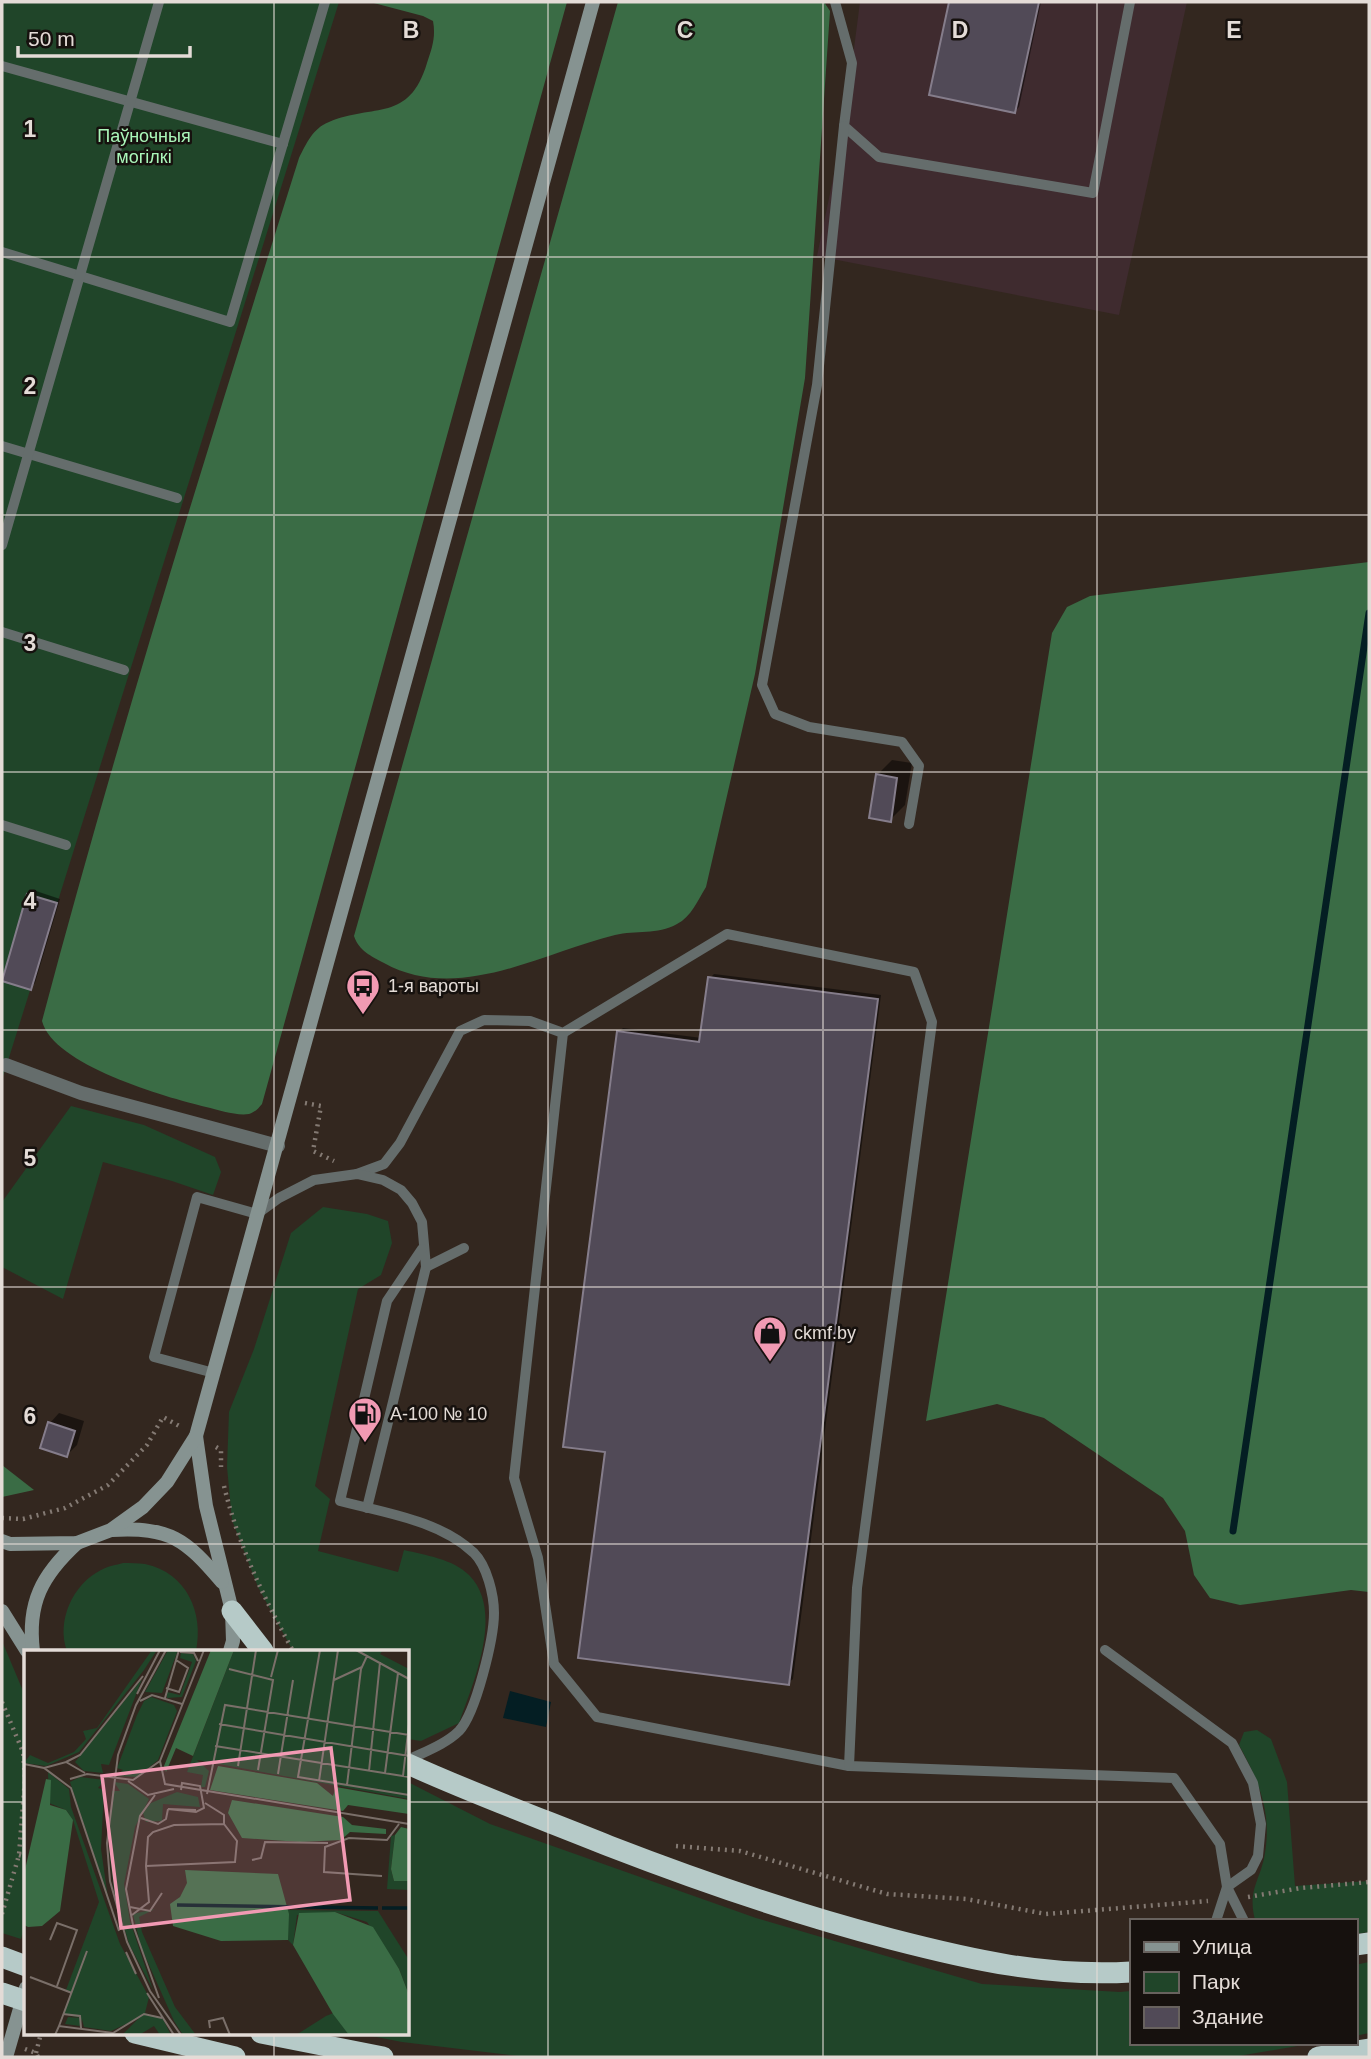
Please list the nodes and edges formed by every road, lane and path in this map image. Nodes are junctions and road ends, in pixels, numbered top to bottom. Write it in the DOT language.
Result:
graph roads {
  1 [pos="159,2"];
  2 [pos="325,2"];
  3 [pos="593,2"];
  4 [pos="835,2"];
  5 [pos="1130,2"];
  6 [pos="2,65"];
  7 [pos="131,101"];
  8 [pos="844,126"];
  9 [pos="283,144"];
  10 [pos="2,252"];
  11 [pos="80,275"];
  12 [pos="2,446"];
  13 [pos="29,454"];
  14 [pos="177,498"];
  15 [pos="2,545"];
  16 [pos="2,632"];
  17 [pos="124,670"];
  18 [pos="909,824"];
  19 [pos="2,825"];
  20 [pos="66,845"];
  21 [pos="564,1033"];
  22 [pos="4,1065"];
  23 [pos="278,1146"];
  24 [pos="357,1174"];
  25 [pos="257,1214"];
  26 [pos="422,1248"];
  27 [pos="464,1248"];
  28 [pos="426,1267"];
  29 [pos="214,1373"];
  30 [pos="196,1436"];
  31 [pos="220,1472"];
  32 [pos="223,1484"];
  33 [pos="367,1508"];
  34 [pos="2,1518"];
  35 [pos="111,1530"];
  36 [pos="2,1541"];
  37 [pos="77,1543"];
  38 [pos="223,1583"];
  39 [pos="2,1611"];
  40 [pos="232,1611"];
  41 [pos="26,1650"];
  42 [pos="33,1650"];
  43 [pos="230,1650"];
  44 [pos="262,1650"];
  45 [pos="292,1650"];
  46 [pos="1105,1650"];
  47 [pos="2,1702"];
  48 [pos="410,1761"];
  49 [pos="410,1763"];
  50 [pos="849,1766"];
  51 [pos="671,1846"];
  52 [pos="19,1855"];
  53 [pos="24,1856"];
  54 [pos="1369,1882"];
  55 [pos="1227,1887"];
  56 [pos="1234,1899"];
  57 [pos="1223,1900"];
  58 [pos="2,1914"];
  59 [pos="1217,1919"];
  60 [pos="1243,1919"];
  61 [pos="2,1957"];
  62 [pos="24,1965"];
  63 [pos="1130,1972"];
  64 [pos="2,1993"];
  65 [pos="24,1995"];
  66 [pos="24,2000"];
  67 [pos="40,2035"];
  68 [pos="144,2035"];
  69 [pos="271,2035"];
  70 [pos="1369,2049"];
  71 [pos="36,2053"];
  72 [pos="6,2057"];
  73 [pos="235,2057"];
  74 [pos="383,2057"];
  75 [pos="1318,2057"];
  1 -- 7 [label="lane"];
  2 -- 9 [label="lane"];
  3 -- 23 [label="main road"];
  4 -- 8 [label="lane"];
  5 -- 8 [label="lane"];
  6 -- 7 [label="lane"];
  7 -- 9 [label="lane"];
  7 -- 11 [label="lane"];
  8 -- 18 [label="lane"];
  9 -- 11 [label="lane"];
  10 -- 11 [label="lane"];
  11 -- 13 [label="lane"];
  12 -- 13 [label="lane"];
  13 -- 14 [label="lane"];
  13 -- 15 [label="lane"];
  16 -- 17 [label="lane"];
  19 -- 20 [label="lane"];
  21 -- 24 [label="lane"];
  21 -- 50 [label="lane"];
  21 -- 50 [label="lane"];
  22 -- 23 [label="street"];
  23 -- 25 [label="main road"];
  24 -- 25 [label="lane"];
  24 -- 26 [label="lane"];
  25 -- 29 [label="main road"];
  25 -- 29 [label="lane"];
  26 -- 28 [label="lane"];
  26 -- 33 [label="lane"];
  27 -- 28 [label="lane"];
  28 -- 33 [label="lane"];
  29 -- 30 [label="main road"];
  30 -- 31 [label="path"];
  30 -- 34 [label="path"];
  30 -- 35 [label="main road"];
  30 -- 38 [label="main road"];
  32 -- 45 [label="path"];
  33 -- 48 [label="lane"];
  35 -- 37 [label="main road"];
  35 -- 38 [label="main road"];
  36 -- 37 [label="main road"];
  37 -- 42 [label="main road"];
  38 -- 40 [label="main road"];
  39 -- 41 [label="main road"];
  40 -- 43 [label="main road"];
  40 -- 44 [label="highway"];
  46 -- 55 [label="lane"];
  47 -- 52 [label="path"];
  49 -- 63 [label="highway"];
  50 -- 55 [label="lane"];
  51 -- 57 [label="path"];
  52 -- 53 [label="path"];
  52 -- 58 [label="path"];
  54 -- 56 [label="path"];
  55 -- 56 [label="lane"];
  55 -- 57 [label="lane"];
  56 -- 60 [label="lane"];
  57 -- 59 [label="lane"];
  61 -- 62 [label="highway"];
  64 -- 66 [label="highway, bridge"];
  65 -- 72 [label="main road"];
  67 -- 71 [label="path"];
  68 -- 73 [label="highway"];
  69 -- 74 [label="highway"];
  70 -- 75 [label="highway"];
}
